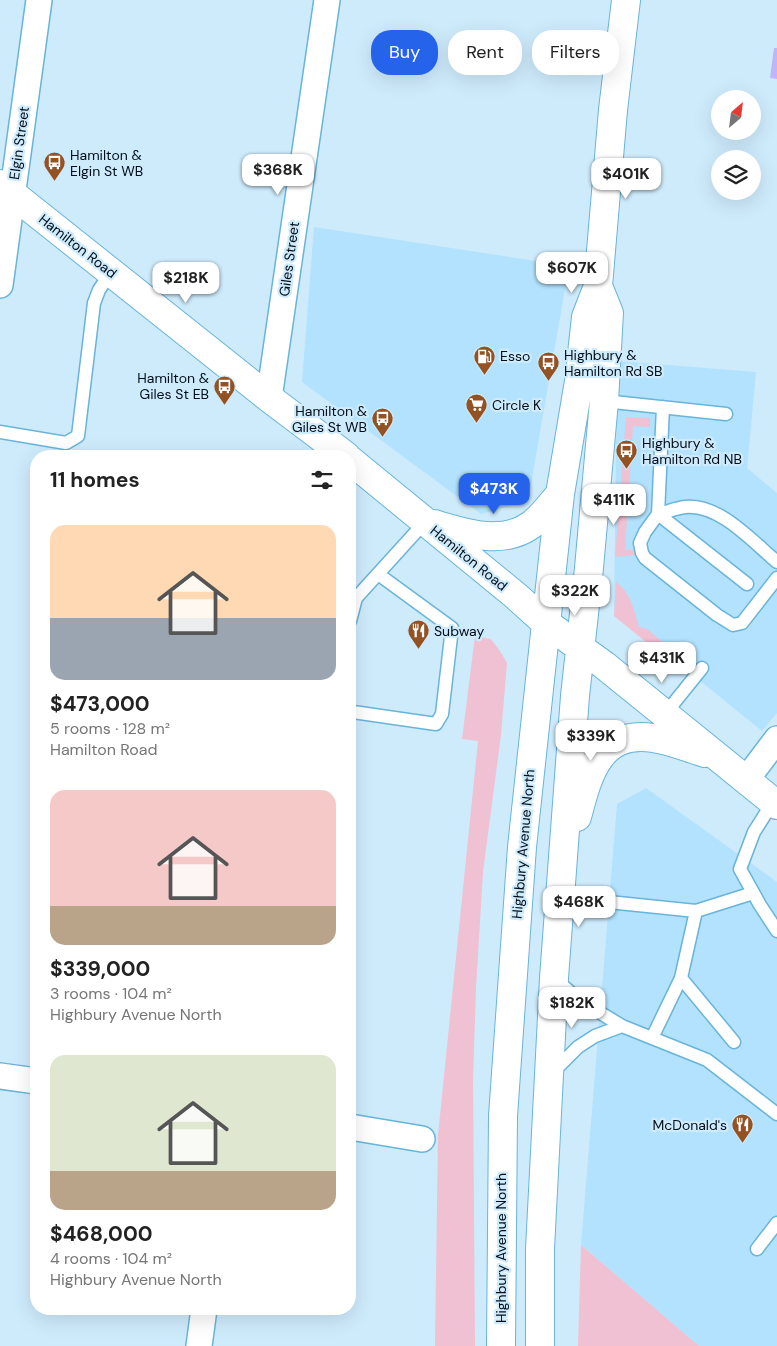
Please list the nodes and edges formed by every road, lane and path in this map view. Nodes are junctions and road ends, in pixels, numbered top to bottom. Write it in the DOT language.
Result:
graph roads {
  1 [pos="39,0"];
  2 [pos="327,0"];
  3 [pos="626,0"];
  4 [pos="6,189"];
  5 [pos="111,272"];
  6 [pos="0,285"];
  7 [pos="598,286"];
  8 [pos="269,398"];
  9 [pos="604,401"];
  10 [pos="663,407"];
  11 [pos="726,414"];
  12 [pos="0,432"];
  13 [pos="331,450"];
  14 [pos="356,465"];
  15 [pos="560,494"];
  16 [pos="658,514"];
  17 [pos="425,522"];
  18 [pos="777,562"];
  19 [pos="378,574"];
  20 [pos="777,578"];
  21 [pos="747,584"];
  22 [pos="356,598"];
  23 [pos="546,622"];
  24 [pos="579,646"];
  25 [pos="702,668"];
  26 [pos="356,712"];
  27 [pos="665,714"];
  28 [pos="777,738"];
  29 [pos="718,756"];
  30 [pos="746,780"];
  31 [pos="775,803"];
  32 [pos="560,885"];
  33 [pos="753,893"];
  34 [pos="696,911"];
  35 [pos="777,931"];
  36 [pos="554,978"];
  37 [pos="681,978"];
  38 [pos="622,1026"];
  39 [pos="652,1038"];
  40 [pos="734,1042"];
  41 [pos="0,1076"];
  42 [pos="548,1077"];
  43 [pos="30,1080"];
  44 [pos="777,1114"];
  45 [pos="356,1128"];
  46 [pos="422,1139"];
  47 [pos="777,1223"];
  48 [pos="757,1249"];
  49 [pos="203,1315"];
  50 [pos="199,1346"];
  51 [pos="501,1346"];
  52 [pos="540,1346"];
  1 -- 4 [label="street, Elgin Street"];
  2 -- 8 [label="street, Giles Street"];
  3 -- 7 [label="main road, Highbury Avenue North"];
  4 -- 5 [label="main road, Hamilton Road"];
  4 -- 6 [label="street, Elgin Street"];
  5 -- 8 [label="main road, Hamilton Road"];
  5 -- 12 [label="lane"];
  7 -- 9 [label="main road, Highbury Avenue North"];
  7 -- 15 [label="main road, Highbury Avenue North"];
  8 -- 13 [label="main road, Hamilton Road"];
  9 -- 10 [label="lane"];
  9 -- 24 [label="main road, Highbury Avenue North"];
  10 -- 11 [label="lane"];
  10 -- 16 [label="lane"];
  14 -- 17 [label="main road, Hamilton Road"];
  15 -- 17 [label="main road"];
  15 -- 23 [label="main road, Highbury Avenue North"];
  16 -- 18 [label="lane"];
  16 -- 20 [label="lane"];
  16 -- 21 [label="lane"];
  17 -- 19 [label="lane"];
  17 -- 23 [label="main road, Hamilton Road"];
  19 -- 22 [label="lane"];
  19 -- 26 [label="lane"];
  23 -- 24 [label="main road, Hamilton Road"];
  23 -- 51 [label="main road, Highbury Avenue North"];
  24 -- 27 [label="main road, Hamilton Road"];
  24 -- 32 [label="main road, Highbury Avenue North"];
  25 -- 27 [label="lane"];
  27 -- 29 [label="main road, Hamilton Road"];
  28 -- 30 [label="street"];
  29 -- 30 [label="main road, Hamilton Road"];
  29 -- 32 [label="main road"];
  30 -- 31 [label="main road, Hamilton Road"];
  31 -- 33 [label="lane"];
  32 -- 34 [label="lane"];
  32 -- 36 [label="main road, Highbury Avenue North"];
  33 -- 34 [label="lane"];
  33 -- 35 [label="lane"];
  34 -- 37 [label="lane"];
  36 -- 38 [label="lane"];
  36 -- 42 [label="main road, Highbury Avenue North"];
  37 -- 39 [label="lane"];
  37 -- 40 [label="lane"];
  38 -- 39 [label="lane"];
  38 -- 42 [label="lane"];
  39 -- 44 [label="lane"];
  41 -- 43 [label="street"];
  42 -- 52 [label="main road, Highbury Avenue North"];
  45 -- 46 [label="street"];
  47 -- 48 [label="lane"];
  49 -- 50 [label="street"];
}
